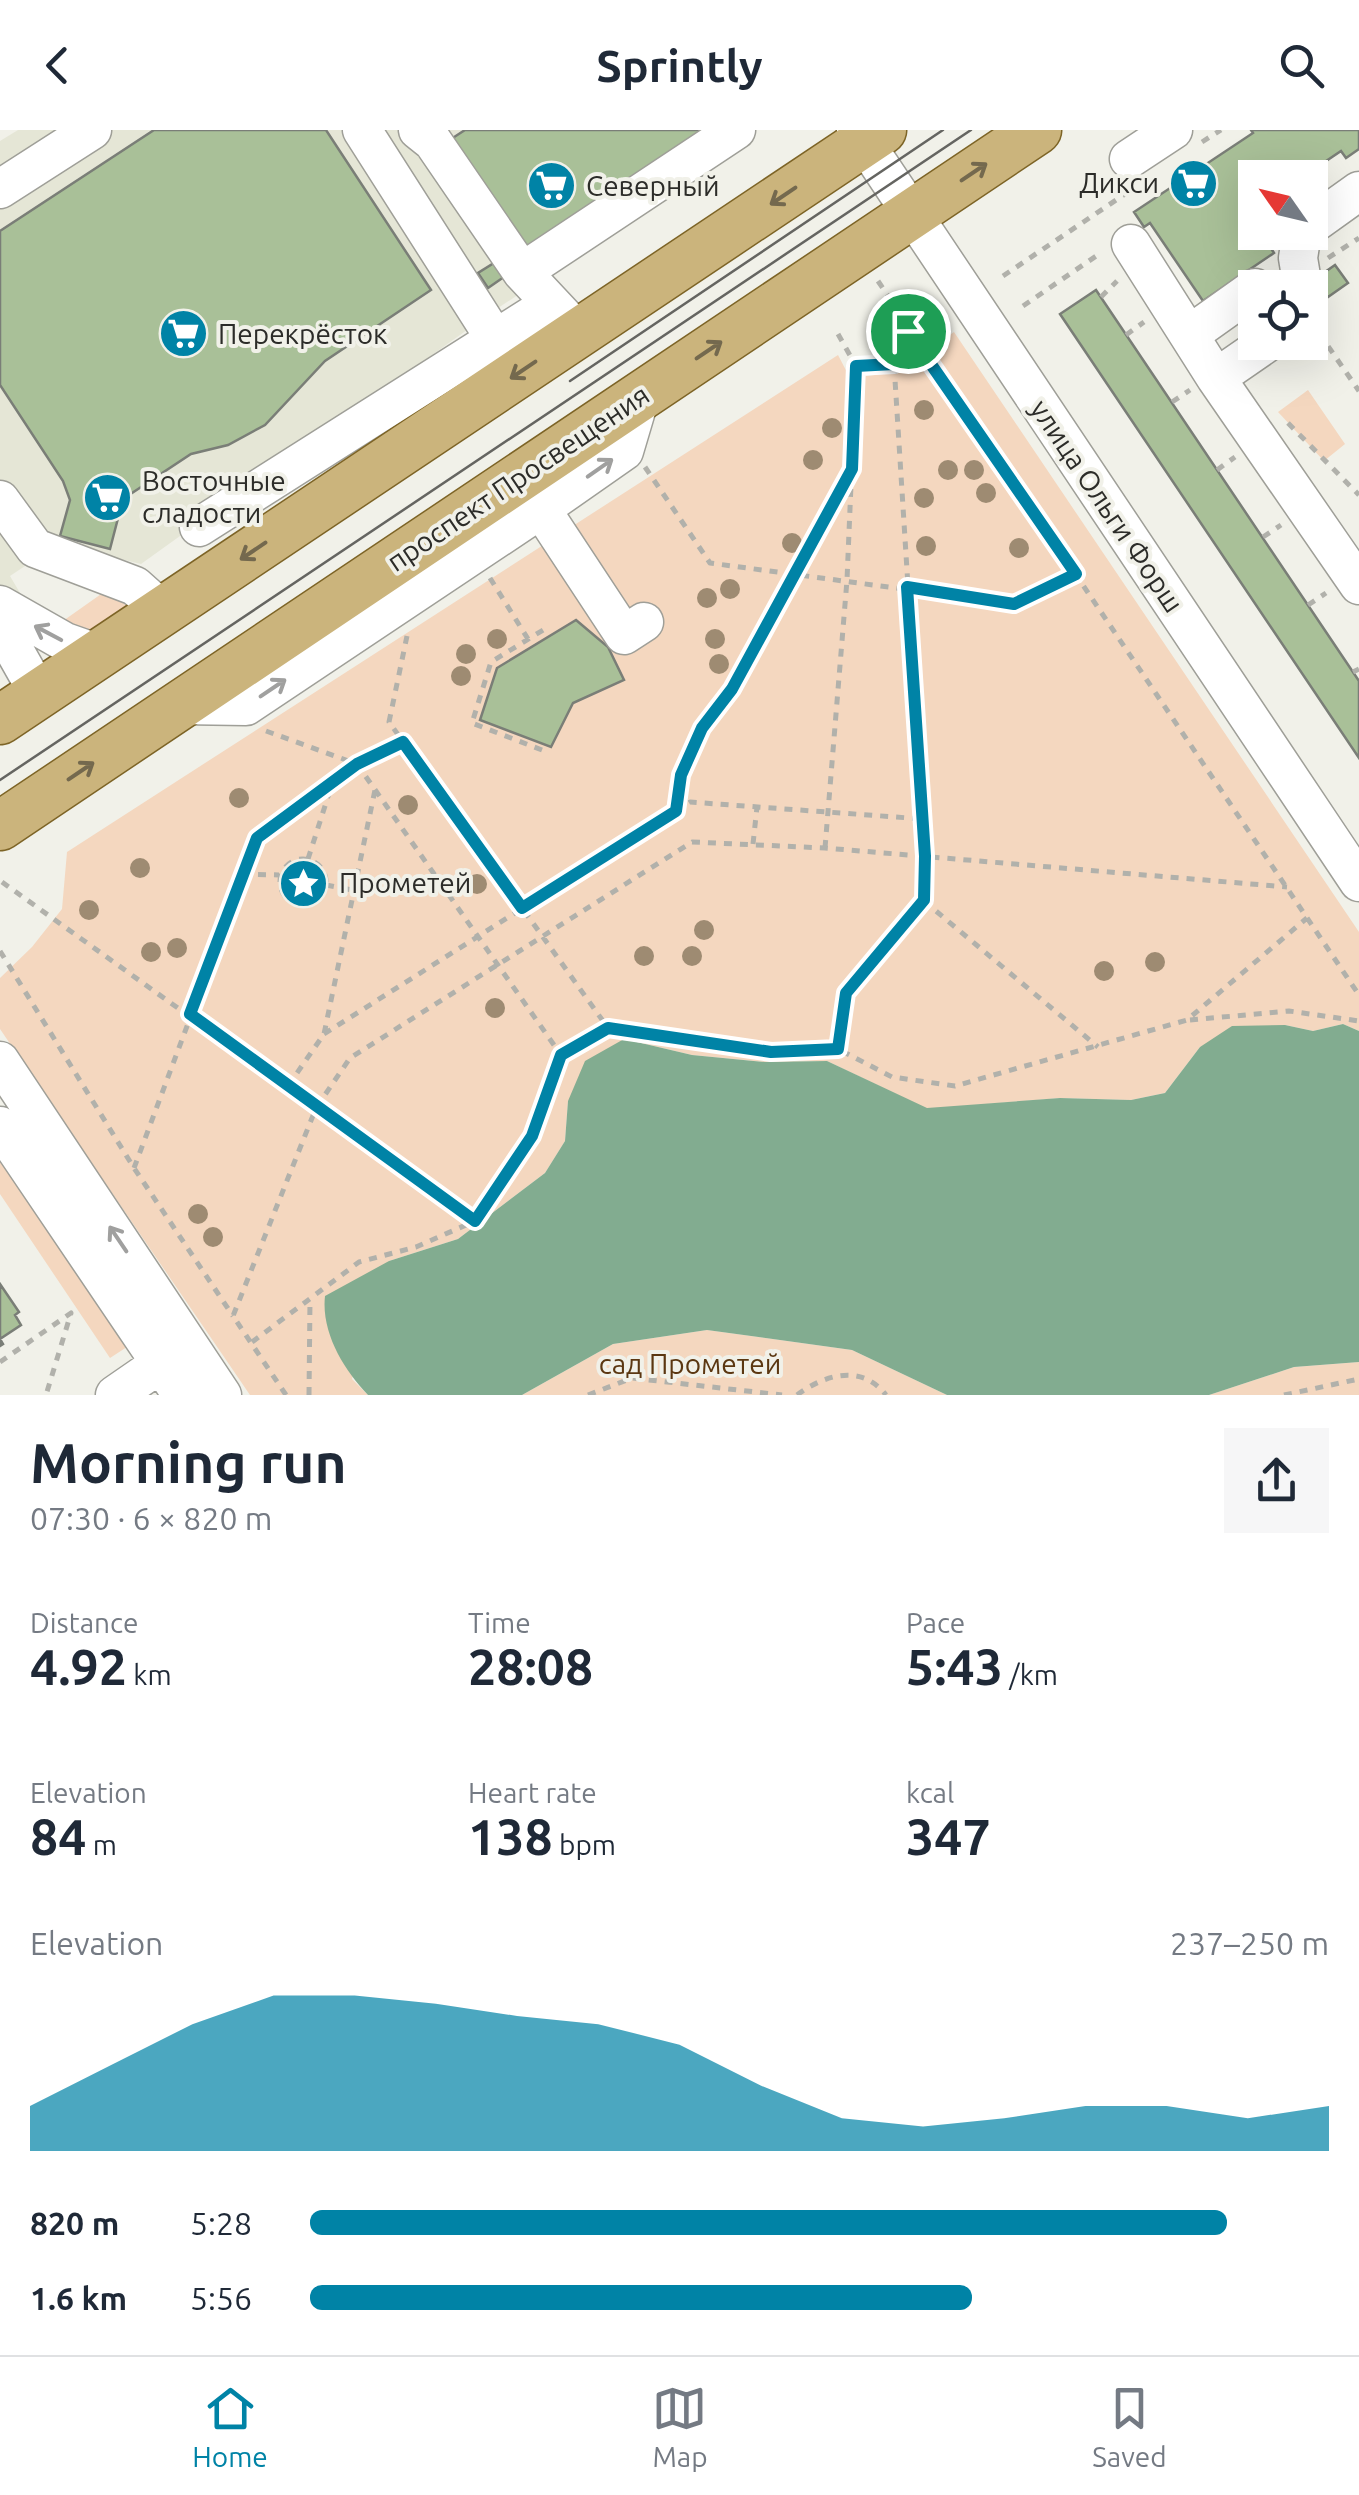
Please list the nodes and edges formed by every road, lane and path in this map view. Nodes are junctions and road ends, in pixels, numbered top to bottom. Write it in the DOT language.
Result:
graph roads {
  1 [pos="92,130"];
  2 [pos="362,130"];
  3 [pos="736,130"];
  4 [pos="1036,130"];
  5 [pos="1220,130"];
  6 [pos="426,134"];
  7 [pos="867,134"];
  8 [pos="1183,140"];
  9 [pos="1133,173"];
  10 [pos="0,189"];
  11 [pos="1359,192"];
  12 [pos="912,214"];
  13 [pos="1121,245"];
  14 [pos="1303,251"];
  15 [pos="1279,270"];
  16 [pos="522,272"];
  17 [pos="873,274"];
  18 [pos="1003,276"];
  19 [pos="1238,301"];
  20 [pos="1023,306"];
  21 [pos="564,318"];
  22 [pos="908,331"];
  23 [pos="838,334"];
  24 [pos="1188,336"];
  25 [pos="494,338"];
  26 [pos="1328,346"];
  27 [pos="1242,360"];
  28 [pos="894,364"];
  29 [pos="856,366"];
  30 [pos="1216,378"];
  31 [pos="1359,391"];
  32 [pos="640,397"];
  33 [pos="642,462"];
  34 [pos="852,469"];
  35 [pos="0,500"];
  36 [pos="541,509"];
  37 [pos="199,528"];
  38 [pos="484,567"];
  39 [pos="796,574"];
  40 [pos="1076,574"];
  41 [pos="847,580"];
  42 [pos="1359,586"];
  43 [pos="907,587"];
  44 [pos="0,605"];
  45 [pos="163,611"];
  46 [pos="644,622"];
  47 [pos="0,625"];
  48 [pos="548,627"];
  49 [pos="408,632"];
  50 [pos="528,639"];
  51 [pos="99,654"];
  52 [pos="40,694"];
  53 [pos="180,704"];
  54 [pos="0,720"];
  55 [pos="264,730"];
  56 [pos="403,742"];
  57 [pos="542,750"];
  58 [pos="357,764"];
  59 [pos="333,782"];
  60 [pos="375,790"];
  61 [pos="757,807"];
  62 [pos="676,811"];
  63 [pos="827,812"];
  64 [pos="923,818"];
  65 [pos="0,826"];
  66 [pos="752,844"];
  67 [pos="826,848"];
  68 [pos="925,856"];
  69 [pos="308,859"];
  70 [pos="242,874"];
  71 [pos="280,875"];
  72 [pos="1359,881"];
  73 [pos="2,882"];
  74 [pos="326,885"];
  75 [pos="1287,887"];
  76 [pos="354,890"];
  77 [pos="924,900"];
  78 [pos="522,908"];
  79 [pos="1308,918"];
  80 [pos="477,936"];
  81 [pos="542,936"];
  82 [pos="0,952"];
  83 [pos="498,965"];
  84 [pos="1359,996"];
  85 [pos="190,1014"];
  86 [pos="1187,1020"];
  87 [pos="1359,1021"];
  88 [pos="608,1028"];
  89 [pos="324,1034"];
  90 [pos="1098,1047"];
  91 [pos="838,1049"];
  92 [pos="561,1055"];
  93 [pos="0,1061"];
  94 [pos="288,1087"];
  95 [pos="316,1108"];
  96 [pos="0,1126"];
  97 [pos="134,1168"];
  98 [pos="475,1221"];
  99 [pos="310,1300"];
  100 [pos="233,1316"];
  101 [pos="252,1342"];
  102 [pos="175,1354"];
  103 [pos="0,1362"];
  104 [pos="1359,1379"];
  105 [pos="46,1395"];
  106 [pos="115,1395"];
  107 [pos="182,1395"];
  108 [pos="222,1395"];
  109 [pos="286,1395"];
  110 [pos="308,1395"];
  111 [pos="588,1395"];
  112 [pos="782,1395"];
  113 [pos="797,1395"];
  114 [pos="886,1395"];
  115 [pos="1284,1395"];
  1 -- 10 [label="street"];
  2 -- 25 [label="street"];
  3 -- 16 [label="street"];
  12 -- 4 [label="main road, проспект Просвещения, one-way"];
  5 -- 8 [label="path"];
  6 -- 16 [label="street"];
  7 -- 12 [label="street, улица Ольги Форш"];
  7 -- 21 [label="main road, one-way"];
  8 -- 9 [label="street"];
  9 -- 18 [label="path"];
  11 -- 14 [label="street"];
  32 -- 12 [label="main road, проспект Просвещения, one-way"];
  12 -- 72 [label="street, улица Ольги Форш"];
  13 -- 20 [label="path"];
  13 -- 24 [label="street"];
  14 -- 15 [label="street"];
  16 -- 21 [label="street"];
  17 -- 22 [label="path"];
  19 -- 24 [label="street"];
  21 -- 25 [label="street"];
  21 -- 45 [label="main road, one-way"];
  22 -- 28 [label="path"];
  22 -- 40 [label="path"];
  23 -- 29 [label="path"];
  24 -- 30 [label="street"];
  25 -- 37 [label="street"];
  26 -- 31 [label="path"];
  27 -- 30 [label="street"];
  28 -- 29 [label="path"];
  28 -- 43 [label="path"];
  29 -- 34 [label="path"];
  30 -- 42 [label="street"];
  36 -- 32 [label="street, one-way"];
  32 -- 53 [label="main road, проспект Просвещения"];
  33 -- 39 [label="path"];
  34 -- 39 [label="path"];
  34 -- 41 [label="path"];
  35 -- 45 [label="street"];
  36 -- 46 [label="street"];
  53 -- 36 [label="street, one-way"];
  38 -- 50 [label="path"];
  39 -- 41 [label="path"];
  39 -- 62 [label="path"];
  40 -- 43 [label="path"];
  40 -- 75 [label="path"];
  41 -- 43 [label="path"];
  41 -- 63 [label="path"];
  43 -- 64 [label="path"];
  51 -- 44 [label="street, one-way"];
  45 -- 51 [label="main road"];
  47 -- 52 [label="street"];
  48 -- 50 [label="path"];
  49 -- 56 [label="path"];
  50 -- 57 [label="path"];
  51 -- 52 [label="main road"];
  52 -- 54 [label="main road"];
  65 -- 53 [label="main road, проспект Просвещения, one-way"];
  55 -- 58 [label="path"];
  56 -- 58 [label="path"];
  56 -- 78 [label="path"];
  58 -- 59 [label="path"];
  58 -- 60 [label="path"];
  59 -- 69 [label="path"];
  59 -- 70 [label="path"];
  60 -- 76 [label="path"];
  60 -- 80 [label="path"];
  61 -- 62 [label="path"];
  61 -- 63 [label="path"];
  61 -- 66 [label="path"];
  62 -- 78 [label="path"];
  63 -- 64 [label="path"];
  63 -- 67 [label="path"];
  64 -- 68 [label="path"];
  66 -- 67 [label="path"];
  66 -- 81 [label="path"];
  67 -- 68 [label="path"];
  68 -- 75 [label="path"];
  68 -- 77 [label="path"];
  69 -- 71 [label="path"];
  69 -- 74 [label="path"];
  70 -- 71 [label="path"];
  70 -- 85 [label="path"];
  71 -- 74 [label="path"];
  73 -- 85 [label="path"];
  74 -- 76 [label="path"];
  75 -- 79 [label="path"];
  76 -- 89 [label="path"];
  77 -- 90 [label="path"];
  77 -- 91 [label="path"];
  78 -- 80 [label="path"];
  78 -- 81 [label="path"];
  79 -- 84 [label="path"];
  79 -- 86 [label="path"];
  80 -- 83 [label="path"];
  80 -- 89 [label="path"];
  81 -- 83 [label="path"];
  81 -- 88 [label="path"];
  82 -- 97 [label="path"];
  83 -- 92 [label="path"];
  83 -- 95 [label="path"];
  85 -- 94 [label="path"];
  85 -- 97 [label="path"];
  86 -- 87 [label="path"];
  86 -- 90 [label="path"];
  88 -- 91 [label="path"];
  88 -- 92 [label="path"];
  89 -- 94 [label="path"];
  90 -- 91 [label="path"];
  92 -- 98 [label="path"];
  102 -- 93 [label="street, one-way"];
  94 -- 95 [label="path"];
  95 -- 98 [label="path"];
  95 -- 100 [label="path"];
  96 -- 102 [label="street"];
  97 -- 100 [label="path"];
  98 -- 99 [label="path"];
  99 -- 101 [label="path"];
  99 -- 110 [label="path"];
  100 -- 101 [label="path"];
  101 -- 109 [label="path"];
  102 -- 106 [label="street"];
  102 -- 107 [label="street"];
  102 -- 108 [label="street"];
  103 -- 105 [label="path"];
  104 -- 115 [label="path"];
  111 -- 112 [label="path"];
  113 -- 114 [label="path"];
}
